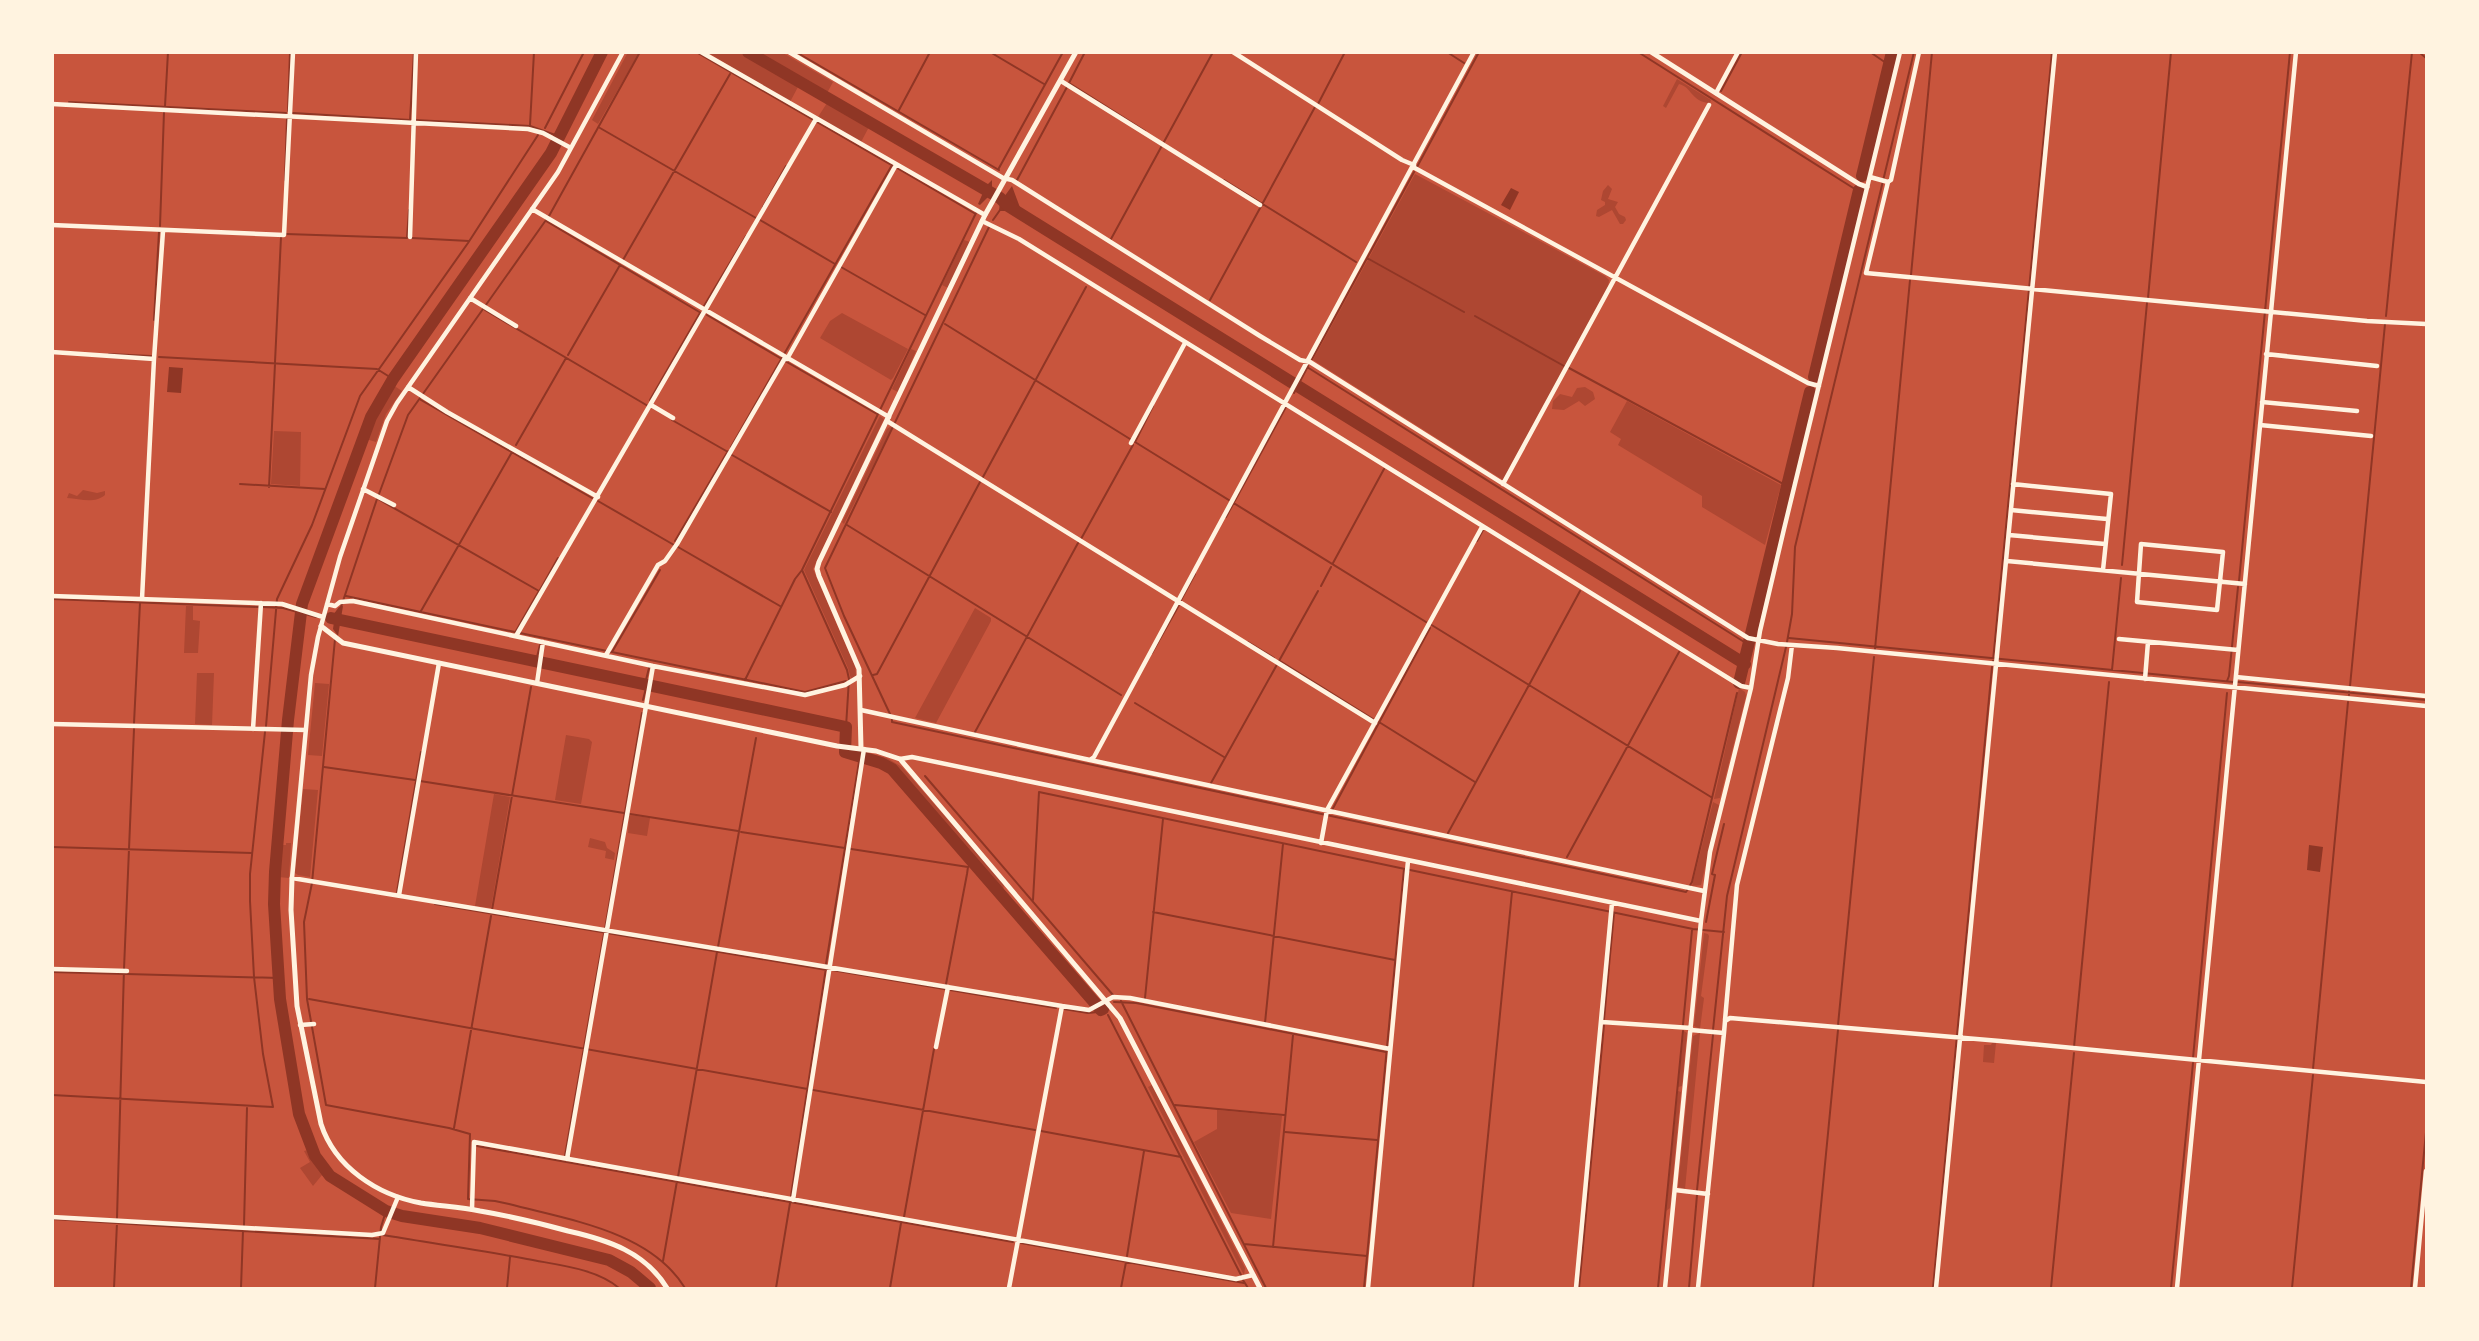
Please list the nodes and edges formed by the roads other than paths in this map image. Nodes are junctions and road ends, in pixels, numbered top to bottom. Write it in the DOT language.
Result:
graph roads {
  1 [pos="293,52"];
  2 [pos="416,52"];
  3 [pos="623,52"];
  4 [pos="701,52"];
  5 [pos="789,52"];
  6 [pos="1076,52"];
  7 [pos="1233,52"];
  8 [pos="1474,52"];
  9 [pos="1651,52"];
  10 [pos="1738,52"];
  11 [pos="1900,52"];
  12 [pos="1919,52"];
  13 [pos="2055,52"];
  14 [pos="2296,52"];
  15 [pos="796,54"];
  16 [pos="1066,84"];
  17 [pos="1716,93"];
  18 [pos="52,104"];
  19 [pos="1709,106"];
  20 [pos="290,116"];
  21 [pos="815,120"];
  22 [pos="413,122"];
  23 [pos="571,148"];
  24 [pos="896,165"];
  25 [pos="1414,166"];
  26 [pos="1870,177"];
  27 [pos="1006,178"];
  28 [pos="1885,181"];
  29 [pos="1867,187"];
  30 [pos="1260,205"];
  31 [pos="532,209"];
  32 [pos="983,218"];
  33 [pos="52,225"];
  34 [pos="163,231"];
  35 [pos="410,237"];
  36 [pos="1615,278"];
  37 [pos="2030,289"];
  38 [pos="470,298"];
  39 [pos="704,311"];
  40 [pos="2267,312"];
  41 [pos="2427,324"];
  42 [pos="516,326"];
  43 [pos="1185,343"];
  44 [pos="52,352"];
  45 [pos="2266,354"];
  46 [pos="784,358"];
  47 [pos="154,359"];
  48 [pos="1307,361"];
  49 [pos="2377,366"];
  50 [pos="1819,386"];
  51 [pos="408,387"];
  52 [pos="2262,402"];
  53 [pos="650,405"];
  54 [pos="1286,406"];
  55 [pos="2357,411"];
  56 [pos="673,418"];
  57 [pos="891,423"];
  58 [pos="2260,425"];
  59 [pos="2371,436"];
  60 [pos="1132,441"];
  61 [pos="1503,484"];
  62 [pos="2013,484"];
  63 [pos="363,489"];
  64 [pos="598,497"];
  65 [pos="394,505"];
  66 [pos="2011,510"];
  67 [pos="2107,519"];
  68 [pos="1482,527"];
  69 [pos="2009,535"];
  70 [pos="2105,544"];
  71 [pos="2007,561"];
  72 [pos="2103,570"];
  73 [pos="2139,573"];
  74 [pos="2220,581"];
  75 [pos="2241,583"];
  76 [pos="52,596"];
  77 [pos="142,598"];
  78 [pos="1178,602"];
  79 [pos="327,604"];
  80 [pos="260,606"];
  81 [pos="323,617"];
  82 [pos="321,626"];
  83 [pos="518,634"];
  84 [pos="2119,639"];
  85 [pos="1754,640"];
  86 [pos="542,642"];
  87 [pos="2148,642"];
  88 [pos="1788,645"];
  89 [pos="2234,649"];
  90 [pos="607,653"];
  91 [pos="1997,661"];
  92 [pos="439,663"];
  93 [pos="653,666"];
  94 [pos="2145,675"];
  95 [pos="860,676"];
  96 [pos="537,683"];
  97 [pos="2235,683"];
  98 [pos="1751,688"];
  99 [pos="2427,696"];
  100 [pos="646,706"];
  101 [pos="2427,706"];
  102 [pos="861,710"];
  103 [pos="1375,723"];
  104 [pos="52,724"];
  105 [pos="253,729"];
  106 [pos="306,730"];
  107 [pos="863,752"];
  108 [pos="900,759"];
  109 [pos="1093,761"];
  110 [pos="1328,813"];
  111 [pos="1321,843"];
  112 [pos="1408,866"];
  113 [pos="292,878"];
  114 [pos="1704,891"];
  115 [pos="399,895"];
  116 [pos="1612,902"];
  117 [pos="1700,927"];
  118 [pos="606,931"];
  119 [pos="52,969"];
  120 [pos="829,969"];
  121 [pos="125,971"];
  122 [pos="948,989"];
  123 [pos="1100,1003"];
  124 [pos="1062,1006"];
  125 [pos="1725,1021"];
  126 [pos="1603,1022"];
  127 [pos="311,1024"];
  128 [pos="300,1025"];
  129 [pos="1691,1029"];
  130 [pos="1724,1033"];
  131 [pos="1958,1037"];
  132 [pos="936,1047"];
  133 [pos="1388,1049"];
  134 [pos="2199,1060"];
  135 [pos="2427,1082"];
  136 [pos="567,1159"];
  137 [pos="2427,1171"];
  138 [pos="1675,1190"];
  139 [pos="1708,1194"];
  140 [pos="398,1197"];
  141 [pos="793,1200"];
  142 [pos="472,1209"];
  143 [pos="52,1217"];
  144 [pos="1017,1240"];
  145 [pos="1253,1275"];
  146 [pos="667,1289"];
  147 [pos="1009,1289"];
  148 [pos="1259,1289"];
  149 [pos="1368,1289"];
  150 [pos="1576,1289"];
  151 [pos="1665,1289"];
  152 [pos="1698,1289"];
  153 [pos="1936,1289"];
  154 [pos="2177,1289"];
  155 [pos="2415,1289"];
  1 -- 20 [label="street"];
  2 -- 22 [label="street"];
  3 -- 23 [label="street"];
  4 -- 21 [label="street"];
  5 -- 15 [label="street"];
  6 -- 16 [label="street"];
  7 -- 25 [label="street"];
  8 -- 25 [label="street"];
  9 -- 17 [label="street"];
  10 -- 17 [label="street"];
  11 -- 26 [label="street"];
  12 -- 28 [label="street"];
  13 -- 37 [label="street"];
  14 -- 40 [label="street"];
  15 -- 27 [label="street"];
  16 -- 27 [label="street"];
  16 -- 30 [label="street"];
  17 -- 29 [label="street"];
  18 -- 20 [label="street"];
  19 -- 36 [label="street"];
  20 -- 22 [label="street"];
  20 -- 34 [label="street"];
  21 -- 24 [label="street"];
  21 -- 39 [label="street"];
  22 -- 23 [label="street"];
  22 -- 35 [label="street"];
  23 -- 31 [label="street"];
  24 -- 32 [label="street"];
  24 -- 46 [label="street"];
  25 -- 36 [label="street"];
  25 -- 48 [label="street"];
  26 -- 28 [label="street"];
  26 -- 29 [label="street"];
  27 -- 32 [label="street"];
  27 -- 48 [label="street"];
  28 -- 37 [label="street"];
  29 -- 50 [label="street"];
  31 -- 38 [label="street"];
  31 -- 39 [label="street"];
  32 -- 43 [label="street"];
  32 -- 57 [label="street"];
  33 -- 34 [label="street"];
  34 -- 47 [label="street"];
  36 -- 50 [label="street"];
  36 -- 61 [label="street"];
  37 -- 40 [label="street"];
  37 -- 62 [label="street"];
  38 -- 42 [label="street"];
  38 -- 51 [label="street"];
  39 -- 46 [label="street"];
  39 -- 53 [label="street"];
  40 -- 41 [label="street"];
  40 -- 45 [label="street"];
  43 -- 54 [label="street"];
  43 -- 60 [label="street"];
  44 -- 47 [label="street"];
  45 -- 49 [label="street"];
  45 -- 52 [label="street"];
  46 -- 57 [label="street"];
  46 -- 90 [label="street"];
  47 -- 77 [label="street"];
  48 -- 54 [label="street"];
  48 -- 61 [label="street"];
  50 -- 85 [label="street"];
  51 -- 63 [label="street"];
  51 -- 64 [label="street"];
  52 -- 55 [label="street"];
  52 -- 58 [label="street"];
  53 -- 56 [label="street"];
  53 -- 64 [label="street"];
  54 -- 68 [label="street"];
  54 -- 78 [label="street"];
  57 -- 78 [label="street"];
  57 -- 95 [label="street"];
  58 -- 59 [label="street"];
  58 -- 75 [label="street"];
  61 -- 85 [label="street"];
  62 -- 66 [label="street"];
  62 -- 67 [label="street"];
  63 -- 65 [label="street"];
  63 -- 79 [label="street"];
  64 -- 83 [label="street"];
  66 -- 67 [label="street"];
  66 -- 69 [label="street"];
  67 -- 70 [label="street"];
  68 -- 98 [label="street"];
  68 -- 103 [label="street"];
  69 -- 70 [label="street"];
  69 -- 71 [label="street"];
  70 -- 72 [label="street"];
  71 -- 72 [label="street"];
  71 -- 91 [label="street"];
  72 -- 73 [label="street"];
  73 -- 74 [label="street"];
  73 -- 74 [label="street"];
  73 -- 74 [label="street"];
  74 -- 75 [label="street"];
  75 -- 89 [label="street"];
  76 -- 77 [label="street"];
  77 -- 80 [label="street"];
  78 -- 103 [label="street"];
  78 -- 109 [label="street"];
  79 -- 81 [label="street"];
  79 -- 83 [label="street"];
  80 -- 81 [label="street"];
  80 -- 105 [label="street"];
  81 -- 82 [label="street"];
  82 -- 92 [label="street"];
  82 -- 106 [label="street"];
  83 -- 86 [label="street"];
  84 -- 87 [label="street"];
  85 -- 88 [label="street"];
  85 -- 98 [label="street"];
  86 -- 90 [label="street"];
  86 -- 96 [label="street"];
  87 -- 89 [label="street"];
  87 -- 94 [label="street"];
  88 -- 91 [label="street"];
  88 -- 125 [label="street"];
  89 -- 97 [label="street"];
  90 -- 93 [label="street"];
  91 -- 94 [label="street"];
  91 -- 131 [label="street"];
  92 -- 96 [label="street"];
  92 -- 115 [label="street"];
  93 -- 95 [label="street"];
  93 -- 100 [label="street"];
  94 -- 97 [label="street"];
  95 -- 102 [label="street"];
  96 -- 100 [label="street"];
  97 -- 99 [label="street"];
  97 -- 101 [label="street"];
  97 -- 134 [label="street"];
  98 -- 114 [label="street"];
  100 -- 107 [label="street"];
  100 -- 118 [label="street"];
  102 -- 107 [label="street"];
  102 -- 109 [label="street"];
  103 -- 110 [label="street"];
  104 -- 105 [label="street"];
  105 -- 106 [label="street"];
  106 -- 113 [label="street"];
  107 -- 108 [label="street"];
  107 -- 120 [label="street"];
  108 -- 111 [label="street"];
  108 -- 123 [label="street"];
  109 -- 110 [label="street"];
  110 -- 111 [label="street"];
  110 -- 114 [label="street"];
  111 -- 112 [label="street"];
  112 -- 116 [label="street"];
  112 -- 133 [label="street"];
  113 -- 115 [label="street"];
  113 -- 128 [label="street"];
  114 -- 117 [label="street"];
  115 -- 118 [label="street"];
  116 -- 117 [label="street"];
  116 -- 126 [label="street"];
  117 -- 129 [label="street"];
  118 -- 120 [label="street"];
  118 -- 136 [label="street"];
  119 -- 121 [label="street"];
  120 -- 122 [label="street"];
  120 -- 141 [label="street"];
  122 -- 124 [label="street"];
  122 -- 132 [label="street"];
  123 -- 124 [label="street"];
  123 -- 133 [label="street"];
  123 -- 145 [label="street"];
  124 -- 144 [label="street"];
  125 -- 130 [label="street"];
  125 -- 131 [label="street"];
  126 -- 129 [label="street"];
  126 -- 150 [label="street"];
  127 -- 128 [label="street"];
  128 -- 140 [label="street"];
  129 -- 130 [label="street"];
  129 -- 138 [label="street"];
  130 -- 139 [label="street"];
  131 -- 134 [label="street"];
  131 -- 153 [label="street"];
  133 -- 149 [label="street"];
  134 -- 135 [label="street"];
  134 -- 154 [label="street"];
  136 -- 141 [label="street"];
  136 -- 142 [label="street"];
  137 -- 155 [label="street"];
  138 -- 139 [label="street"];
  138 -- 151 [label="street"];
  139 -- 152 [label="street"];
  140 -- 142 [label="street"];
  140 -- 143 [label="street"];
  141 -- 144 [label="street"];
  142 -- 146 [label="street"];
  144 -- 145 [label="street"];
  144 -- 147 [label="street"];
  145 -- 148 [label="street"];
}
